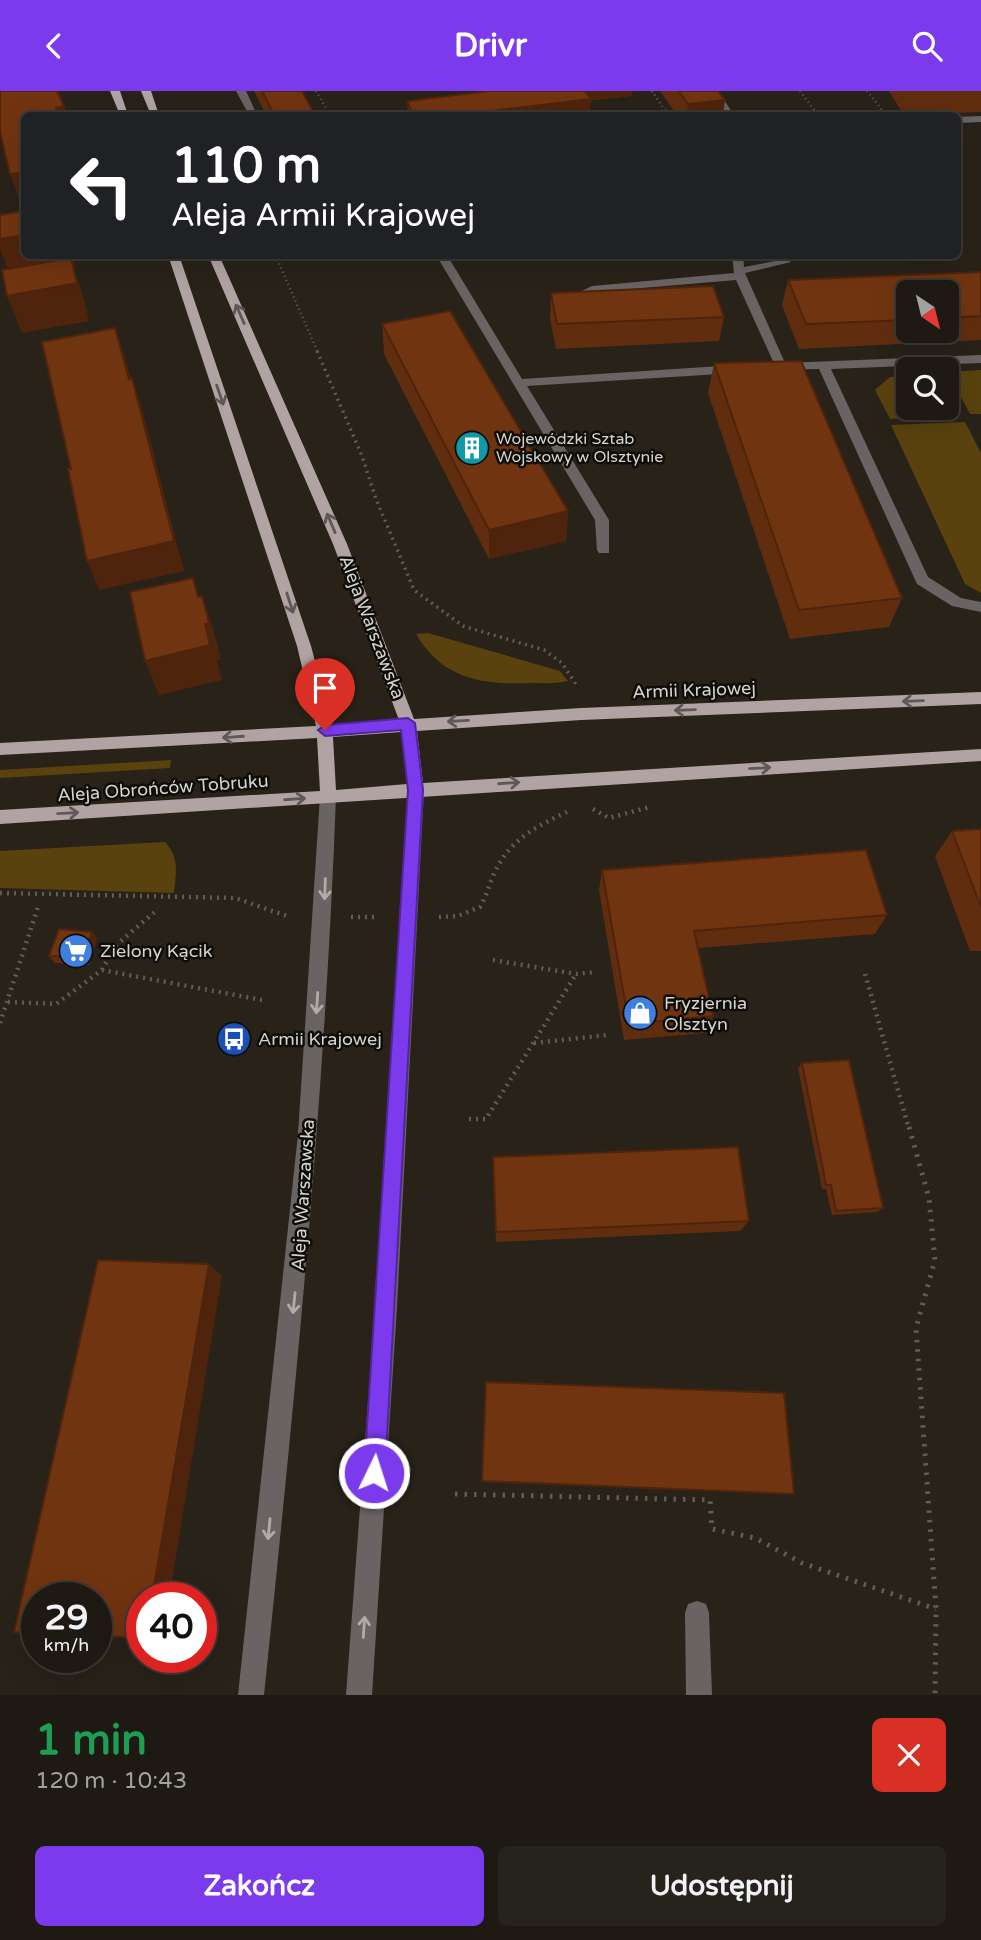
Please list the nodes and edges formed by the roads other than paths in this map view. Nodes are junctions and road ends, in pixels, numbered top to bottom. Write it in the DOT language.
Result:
graph roads {
  1 [pos="115,91"];
  2 [pos="146,91"];
  3 [pos="241,91"];
  4 [pos="713,91"];
  5 [pos="123,112"];
  6 [pos="154,112"];
  7 [pos="252,112"];
  8 [pos="728,112"];
  9 [pos="981,119"];
  10 [pos="961,120"];
  11 [pos="174,259"];
  12 [pos="215,259"];
  13 [pos="443,259"];
  14 [pos="737,259"];
  15 [pos="786,262"];
  16 [pos="739,274"];
  17 [pos="568,317"];
  18 [pos="981,359"];
  19 [pos="823,365"];
  20 [pos="767,367"];
  21 [pos="781,367"];
  22 [pos="754,368"];
  23 [pos="519,383"];
  24 [pos="604,549"];
  25 [pos="981,607"];
  26 [pos="981,698"];
  27 [pos="408,723"];
  28 [pos="325,730"];
  29 [pos="0,750"];
  30 [pos="981,755"];
  31 [pos="416,790"];
  32 [pos="328,796"];
  33 [pos="0,817"];
  34 [pos="697,1613"];
  35 [pos="251,1695"];
  36 [pos="359,1695"];
  37 [pos="699,1695"];
  1 -- 5 [label="main road"];
  2 -- 6 [label="main road"];
  3 -- 7 [label="street"];
  4 -- 8 [label="street"];
  9 -- 10 [label="street"];
  11 -- 28 [label="main road, Aleja Warszawska, one-way"];
  27 -- 12 [label="main road, Aleja Warszawska, one-way"];
  13 -- 23 [label="street"];
  14 -- 16 [label="street"];
  15 -- 16 [label="street"];
  16 -- 17 [label="street"];
  16 -- 21 [label="street"];
  18 -- 19 [label="street"];
  19 -- 21 [label="street"];
  19 -- 25 [label="street"];
  20 -- 21 [label="street"];
  22 -- 23 [label="street"];
  23 -- 24 [label="street"];
  26 -- 27 [label="main road, Armii Krajowej, one-way"];
  27 -- 28 [label="main road, Armii Krajowej"];
  27 -- 31 [label="main road, Aleja Warszawska"];
  28 -- 29 [label="main road, one-way"];
  28 -- 32 [label="main road, Aleja Warszawska"];
  31 -- 30 [label="main road, one-way"];
  31 -- 32 [label="main road, Aleja Obrońców Tobruku"];
  36 -- 31 [label="street, Aleja Warszawska, one-way"];
  33 -- 32 [label="main road, Aleja Obrońców Tobruku, one-way"];
  32 -- 35 [label="street, Aleja Warszawska, one-way"];
  34 -- 37 [label="street"];
}
